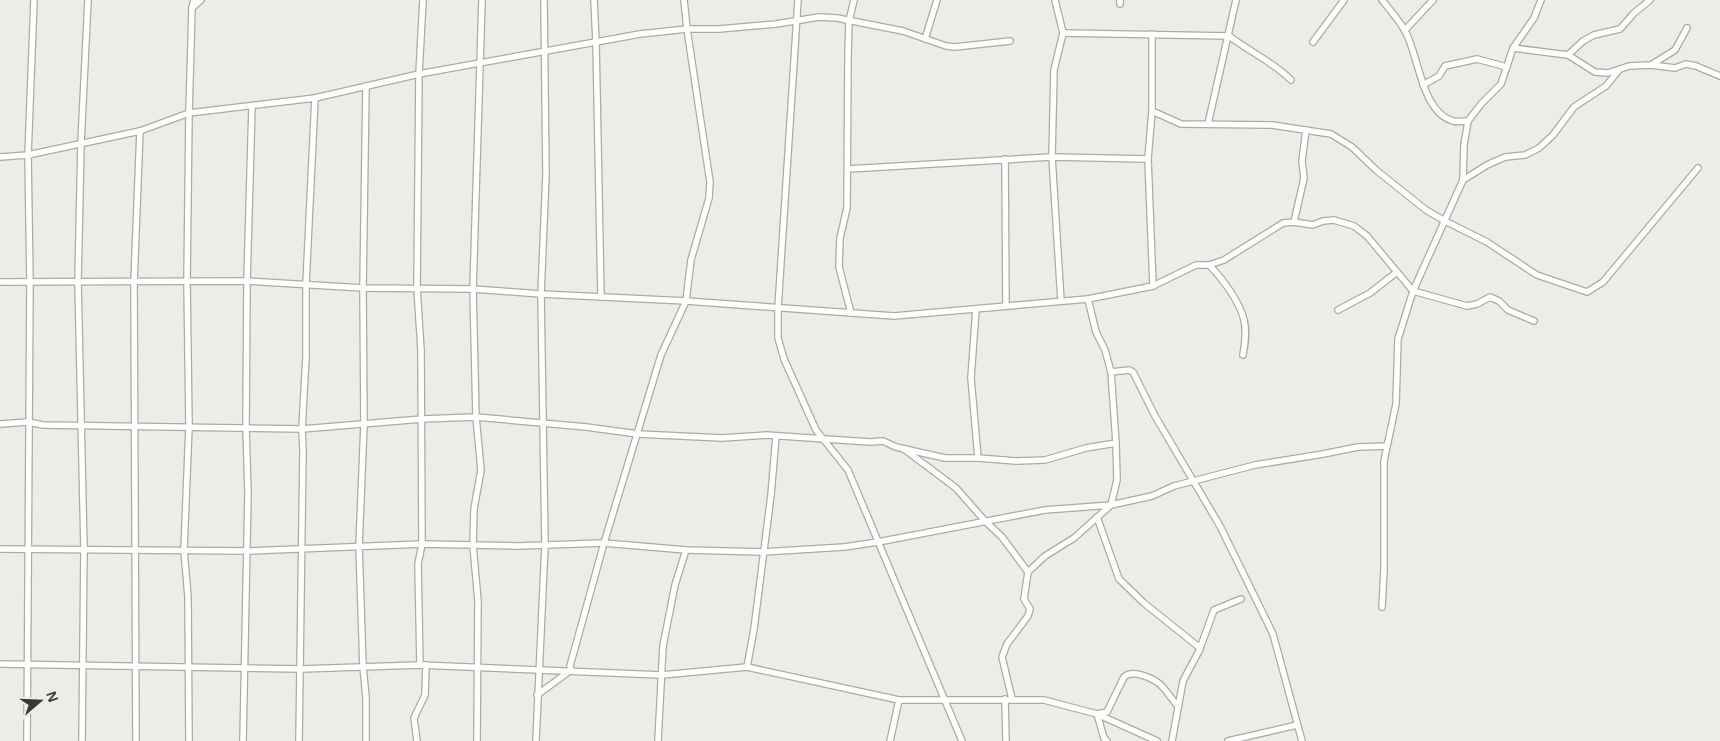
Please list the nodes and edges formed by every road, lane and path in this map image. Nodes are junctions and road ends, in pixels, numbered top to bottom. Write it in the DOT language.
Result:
graph roads {
  1 [pos="34,0"];
  2 [pos="88,0"];
  3 [pos="194,0"];
  4 [pos="201,0"];
  5 [pos="423,0"];
  6 [pos="482,0"];
  7 [pos="544,0"];
  8 [pos="594,0"];
  9 [pos="684,0"];
  10 [pos="798,0"];
  11 [pos="854,0"];
  12 [pos="937,0"];
  13 [pos="1055,0"];
  14 [pos="1236,0"];
  15 [pos="1344,0"];
  16 [pos="1382,0"];
  17 [pos="1433,0"];
  18 [pos="1541,0"];
  19 [pos="1650,0"];
  20 [pos="192,8"];
  21 [pos="797,20"];
  22 [pos="849,22"];
  23 [pos="1687,28"];
  24 [pos="687,29"];
  25 [pos="1405,30"];
  26 [pos="1062,33"];
  27 [pos="1152,34"];
  28 [pos="1229,36"];
  29 [pos="925,39"];
  30 [pos="1010,41"];
  31 [pos="596,42"];
  32 [pos="1313,42"];
  33 [pos="1513,48"];
  34 [pos="544,52"];
  35 [pos="1568,55"];
  36 [pos="479,63"];
  37 [pos="1651,65"];
  38 [pos="1506,67"];
  39 [pos="1619,70"];
  40 [pos="419,74"];
  41 [pos="1720,76"];
  42 [pos="1291,80"];
  43 [pos="1423,85"];
  44 [pos="366,86"];
  45 [pos="315,98"];
  46 [pos="252,106"];
  47 [pos="1152,111"];
  48 [pos="189,113"];
  49 [pos="1468,122"];
  50 [pos="1208,124"];
  51 [pos="1306,130"];
  52 [pos="140,131"];
  53 [pos="81,143"];
  54 [pos="28,155"];
  55 [pos="0,157"];
  56 [pos="1052,157"];
  57 [pos="1005,159"];
  58 [pos="1148,160"];
  59 [pos="848,168"];
  60 [pos="1698,168"];
  61 [pos="1463,180"];
  62 [pos="1444,221"];
  63 [pos="1294,222"];
  64 [pos="1209,265"];
  65 [pos="1397,272"];
  66 [pos="187,281"];
  67 [pos="247,281"];
  68 [pos="0,282"];
  69 [pos="30,282"];
  70 [pos="78,282"];
  71 [pos="134,282"];
  72 [pos="306,284"];
  73 [pos="1153,286"];
  74 [pos="363,288"];
  75 [pos="417,288"];
  76 [pos="473,289"];
  77 [pos="1413,292"];
  78 [pos="541,294"];
  79 [pos="601,297"];
  80 [pos="1088,299"];
  81 [pos="686,301"];
  82 [pos="1061,301"];
  83 [pos="1006,306"];
  84 [pos="778,308"];
  85 [pos="976,309"];
  86 [pos="1338,310"];
  87 [pos="851,313"];
  88 [pos="1534,321"];
  89 [pos="1243,355"];
  90 [pos="1111,372"];
  91 [pos="476,417"];
  92 [pos="422,419"];
  93 [pos="28,422"];
  94 [pos="544,423"];
  95 [pos="0,424"];
  96 [pos="364,424"];
  97 [pos="81,426"];
  98 [pos="136,426"];
  99 [pos="189,426"];
  100 [pos="246,427"];
  101 [pos="302,428"];
  102 [pos="638,434"];
  103 [pos="776,436"];
  104 [pos="823,438"];
  105 [pos="1116,443"];
  106 [pos="1387,446"];
  107 [pos="903,448"];
  108 [pos="978,458"];
  109 [pos="1194,482"];
  110 [pos="1111,505"];
  111 [pos="1097,517"];
  112 [pos="985,521"];
  113 [pos="878,542"];
  114 [pos="604,543"];
  115 [pos="422,544"];
  116 [pos="473,545"];
  117 [pos="545,545"];
  118 [pos="359,546"];
  119 [pos="28,548"];
  120 [pos="301,548"];
  121 [pos="0,549"];
  122 [pos="84,549"];
  123 [pos="135,549"];
  124 [pos="184,550"];
  125 [pos="686,550"];
  126 [pos="248,551"];
  127 [pos="763,552"];
  128 [pos="1028,572"];
  129 [pos="1241,599"];
  130 [pos="1382,607"];
  131 [pos="1200,648"];
  132 [pos="0,664"];
  133 [pos="29,665"];
  134 [pos="83,665"];
  135 [pos="423,665"];
  136 [pos="137,666"];
  137 [pos="189,667"];
  138 [pos="477,667"];
  139 [pos="747,667"];
  140 [pos="244,668"];
  141 [pos="363,668"];
  142 [pos="301,669"];
  143 [pos="538,669"];
  144 [pos="571,670"];
  145 [pos="662,675"];
  146 [pos="537,695"];
  147 [pos="1005,699"];
  148 [pos="1012,699"];
  149 [pos="899,700"];
  150 [pos="945,701"];
  151 [pos="1178,706"];
  152 [pos="1097,714"];
  153 [pos="1297,725"];
  154 [pos="27,741"];
  155 [pos="82,741"];
  156 [pos="136,741"];
  157 [pos="189,741"];
  158 [pos="243,741"];
  159 [pos="299,741"];
  160 [pos="366,741"];
  161 [pos="417,741"];
  162 [pos="477,741"];
  163 [pos="536,741"];
  164 [pos="658,741"];
  165 [pos="890,741"];
  166 [pos="962,741"];
  167 [pos="1006,741"];
  168 [pos="1107,741"];
  169 [pos="1157,741"];
  170 [pos="1172,741"];
  171 [pos="1228,741"];
  172 [pos="1302,741"];
  1 -- 54 [label="street"];
  2 -- 53 [label="street"];
  3 -- 20 [label="street"];
  4 -- 20 [label="street"];
  5 -- 40 [label="street"];
  6 -- 36 [label="street"];
  7 -- 34 [label="street"];
  8 -- 31 [label="street"];
  9 -- 24 [label="street"];
  10 -- 21 [label="street"];
  11 -- 22 [label="street"];
  12 -- 29 [label="street"];
  13 -- 26 [label="street"];
  14 -- 28 [label="street"];
  15 -- 32 [label="street"];
  16 -- 25 [label="street"];
  17 -- 25 [label="street"];
  18 -- 33 [label="street"];
  19 -- 35 [label="street"];
  20 -- 48 [label="street"];
  21 -- 22 [label="street"];
  21 -- 24 [label="street"];
  21 -- 84 [label="street"];
  22 -- 29 [label="street"];
  22 -- 59 [label="street"];
  23 -- 37 [label="street"];
  24 -- 31 [label="street"];
  24 -- 81 [label="street"];
  25 -- 43 [label="street"];
  26 -- 27 [label="street"];
  26 -- 56 [label="street"];
  27 -- 28 [label="street"];
  27 -- 47 [label="street"];
  28 -- 42 [label="street"];
  28 -- 50 [label="street"];
  29 -- 30 [label="street"];
  31 -- 34 [label="street"];
  31 -- 79 [label="street"];
  33 -- 35 [label="street"];
  33 -- 38 [label="street"];
  34 -- 36 [label="street"];
  34 -- 78 [label="street"];
  35 -- 39 [label="street"];
  36 -- 40 [label="street"];
  36 -- 76 [label="street"];
  37 -- 39 [label="street"];
  37 -- 41 [label="street"];
  38 -- 43 [label="street"];
  38 -- 49 [label="street"];
  39 -- 61 [label="street"];
  40 -- 44 [label="street"];
  40 -- 75 [label="street"];
  43 -- 49 [label="street"];
  44 -- 45 [label="street"];
  44 -- 74 [label="street"];
  45 -- 46 [label="street"];
  45 -- 72 [label="street"];
  46 -- 48 [label="street"];
  46 -- 67 [label="street"];
  47 -- 50 [label="street"];
  47 -- 58 [label="street"];
  48 -- 52 [label="street"];
  48 -- 66 [label="street"];
  49 -- 61 [label="street"];
  50 -- 51 [label="street"];
  51 -- 62 [label="street"];
  51 -- 63 [label="street"];
  52 -- 53 [label="street"];
  52 -- 71 [label="street"];
  53 -- 54 [label="street"];
  53 -- 70 [label="street"];
  54 -- 55 [label="street"];
  54 -- 69 [label="street"];
  56 -- 57 [label="street"];
  56 -- 58 [label="street"];
  56 -- 82 [label="street"];
  57 -- 59 [label="street"];
  57 -- 83 [label="street"];
  58 -- 73 [label="street"];
  59 -- 87 [label="street"];
  60 -- 62 [label="street"];
  61 -- 62 [label="street"];
  62 -- 77 [label="street"];
  63 -- 64 [label="street"];
  63 -- 65 [label="street"];
  64 -- 73 [label="street"];
  64 -- 89 [label="street"];
  65 -- 77 [label="street"];
  65 -- 86 [label="street"];
  66 -- 67 [label="street"];
  66 -- 71 [label="street"];
  66 -- 99 [label="street"];
  67 -- 72 [label="street"];
  67 -- 100 [label="street"];
  68 -- 69 [label="street"];
  69 -- 70 [label="street"];
  69 -- 93 [label="street"];
  70 -- 71 [label="street"];
  70 -- 97 [label="street"];
  71 -- 98 [label="street"];
  72 -- 74 [label="street"];
  72 -- 101 [label="street"];
  73 -- 80 [label="street"];
  74 -- 75 [label="street"];
  74 -- 96 [label="street"];
  75 -- 76 [label="street"];
  75 -- 92 [label="street"];
  76 -- 78 [label="street"];
  76 -- 91 [label="street"];
  77 -- 88 [label="street"];
  77 -- 106 [label="street"];
  78 -- 79 [label="street"];
  78 -- 94 [label="street"];
  79 -- 81 [label="street"];
  80 -- 82 [label="street"];
  80 -- 90 [label="street"];
  81 -- 84 [label="street"];
  81 -- 102 [label="street"];
  82 -- 83 [label="street"];
  83 -- 85 [label="street"];
  84 -- 87 [label="street"];
  84 -- 104 [label="street"];
  85 -- 87 [label="street"];
  85 -- 108 [label="street"];
  90 -- 105 [label="street"];
  90 -- 109 [label="street"];
  91 -- 92 [label="street"];
  91 -- 94 [label="street"];
  91 -- 116 [label="street"];
  92 -- 96 [label="street"];
  92 -- 115 [label="street"];
  93 -- 95 [label="street"];
  93 -- 97 [label="street"];
  93 -- 119 [label="street"];
  94 -- 102 [label="street"];
  94 -- 117 [label="street"];
  96 -- 101 [label="street"];
  96 -- 118 [label="street"];
  97 -- 98 [label="street"];
  97 -- 122 [label="street"];
  98 -- 99 [label="street"];
  98 -- 123 [label="street"];
  99 -- 100 [label="street"];
  99 -- 124 [label="street"];
  100 -- 101 [label="street"];
  100 -- 126 [label="street"];
  101 -- 120 [label="street"];
  102 -- 103 [label="street"];
  102 -- 114 [label="street"];
  103 -- 104 [label="street"];
  103 -- 127 [label="street"];
  104 -- 107 [label="street"];
  104 -- 113 [label="street"];
  105 -- 108 [label="street"];
  105 -- 110 [label="street"];
  106 -- 109 [label="street"];
  106 -- 130 [label="street"];
  107 -- 108 [label="street"];
  107 -- 112 [label="street"];
  109 -- 110 [label="street"];
  109 -- 153 [label="street"];
  110 -- 111 [label="street"];
  110 -- 112 [label="street"];
  111 -- 128 [label="street"];
  111 -- 131 [label="street"];
  112 -- 113 [label="street"];
  112 -- 128 [label="street"];
  113 -- 127 [label="street"];
  113 -- 150 [label="street"];
  114 -- 117 [label="street"];
  114 -- 125 [label="street"];
  114 -- 144 [label="street"];
  115 -- 116 [label="street"];
  115 -- 118 [label="street"];
  115 -- 135 [label="street"];
  116 -- 117 [label="street"];
  116 -- 138 [label="street"];
  117 -- 143 [label="street"];
  118 -- 120 [label="street"];
  118 -- 141 [label="street"];
  119 -- 121 [label="street"];
  119 -- 122 [label="street"];
  119 -- 133 [label="street"];
  120 -- 126 [label="street"];
  120 -- 142 [label="street"];
  122 -- 123 [label="street"];
  122 -- 134 [label="street"];
  123 -- 124 [label="street"];
  123 -- 136 [label="street"];
  124 -- 126 [label="street"];
  124 -- 137 [label="street"];
  125 -- 127 [label="street"];
  125 -- 145 [label="street"];
  126 -- 140 [label="street"];
  127 -- 139 [label="street"];
  128 -- 148 [label="street"];
  129 -- 131 [label="street"];
  131 -- 151 [label="street"];
  132 -- 133 [label="street"];
  133 -- 134 [label="street"];
  133 -- 154 [label="street"];
  134 -- 136 [label="street"];
  134 -- 155 [label="street"];
  135 -- 138 [label="street"];
  135 -- 141 [label="street"];
  135 -- 161 [label="street"];
  136 -- 137 [label="street"];
  136 -- 156 [label="street"];
  137 -- 140 [label="street"];
  137 -- 157 [label="street"];
  138 -- 143 [label="street"];
  138 -- 162 [label="street"];
  139 -- 145 [label="street"];
  139 -- 149 [label="street"];
  140 -- 142 [label="street"];
  140 -- 158 [label="street"];
  141 -- 142 [label="street"];
  141 -- 160 [label="street"];
  142 -- 159 [label="street"];
  143 -- 144 [label="street"];
  143 -- 146 [label="street"];
  144 -- 145 [label="street"];
  144 -- 146 [label="street"];
  145 -- 164 [label="street"];
  146 -- 163 [label="street"];
  147 -- 148 [label="street"];
  147 -- 150 [label="street"];
  147 -- 167 [label="street"];
  148 -- 152 [label="street"];
  149 -- 150 [label="street"];
  149 -- 165 [label="street"];
  150 -- 166 [label="street"];
  151 -- 152 [label="street"];
  151 -- 170 [label="street"];
  152 -- 168 [label="street"];
  152 -- 169 [label="street"];
  153 -- 171 [label="street"];
  153 -- 172 [label="street"];
}
